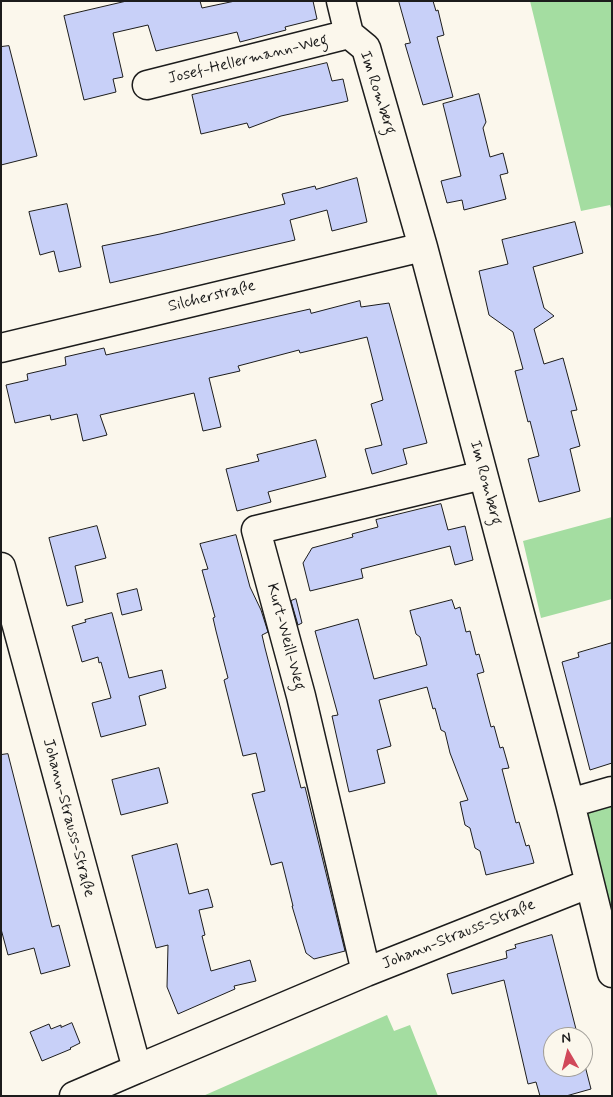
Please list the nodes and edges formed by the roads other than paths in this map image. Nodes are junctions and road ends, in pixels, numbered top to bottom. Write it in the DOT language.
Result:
graph roads {
  1 [pos="341,1"];
  2 [pos="348,34"];
  3 [pos="147,85"];
  4 [pos="424,246"];
  5 [pos="1,348"];
  6 [pos="483,475"];
  7 [pos="1,567"];
  8 [pos="612,791"];
  9 [pos="570,804"];
  10 [pos="588,884"];
  11 [pos="366,972"];
  12 [pos="612,973"];
  13 [pos="137,1069"];
  14 [pos="74,1096"];
  1 -- 2 [label="street, Im Romberg"];
  2 -- 3 [label="street, Josef-Hellermann-Weg"];
  2 -- 4 [label="street, Im Romberg"];
  4 -- 5 [label="street, Silcherstraße"];
  4 -- 6 [label="street, Im Romberg"];
  6 -- 9 [label="street, Im Romberg"];
  6 -- 11 [label="street, Kurt-Weill-Weg"];
  7 -- 13 [label="street, Johann-Strauss-Straße"];
  8 -- 9 [label="street"];
  9 -- 10 [label="street, Im Romberg"];
  10 -- 11 [label="street, Johann-Strauss-Straße"];
  10 -- 12 [label="street, Im Romberg"];
  11 -- 13 [label="street, Johann-Strauss-Straße"];
  13 -- 14 [label="street, Johann-Strauss-Straße"];
}
